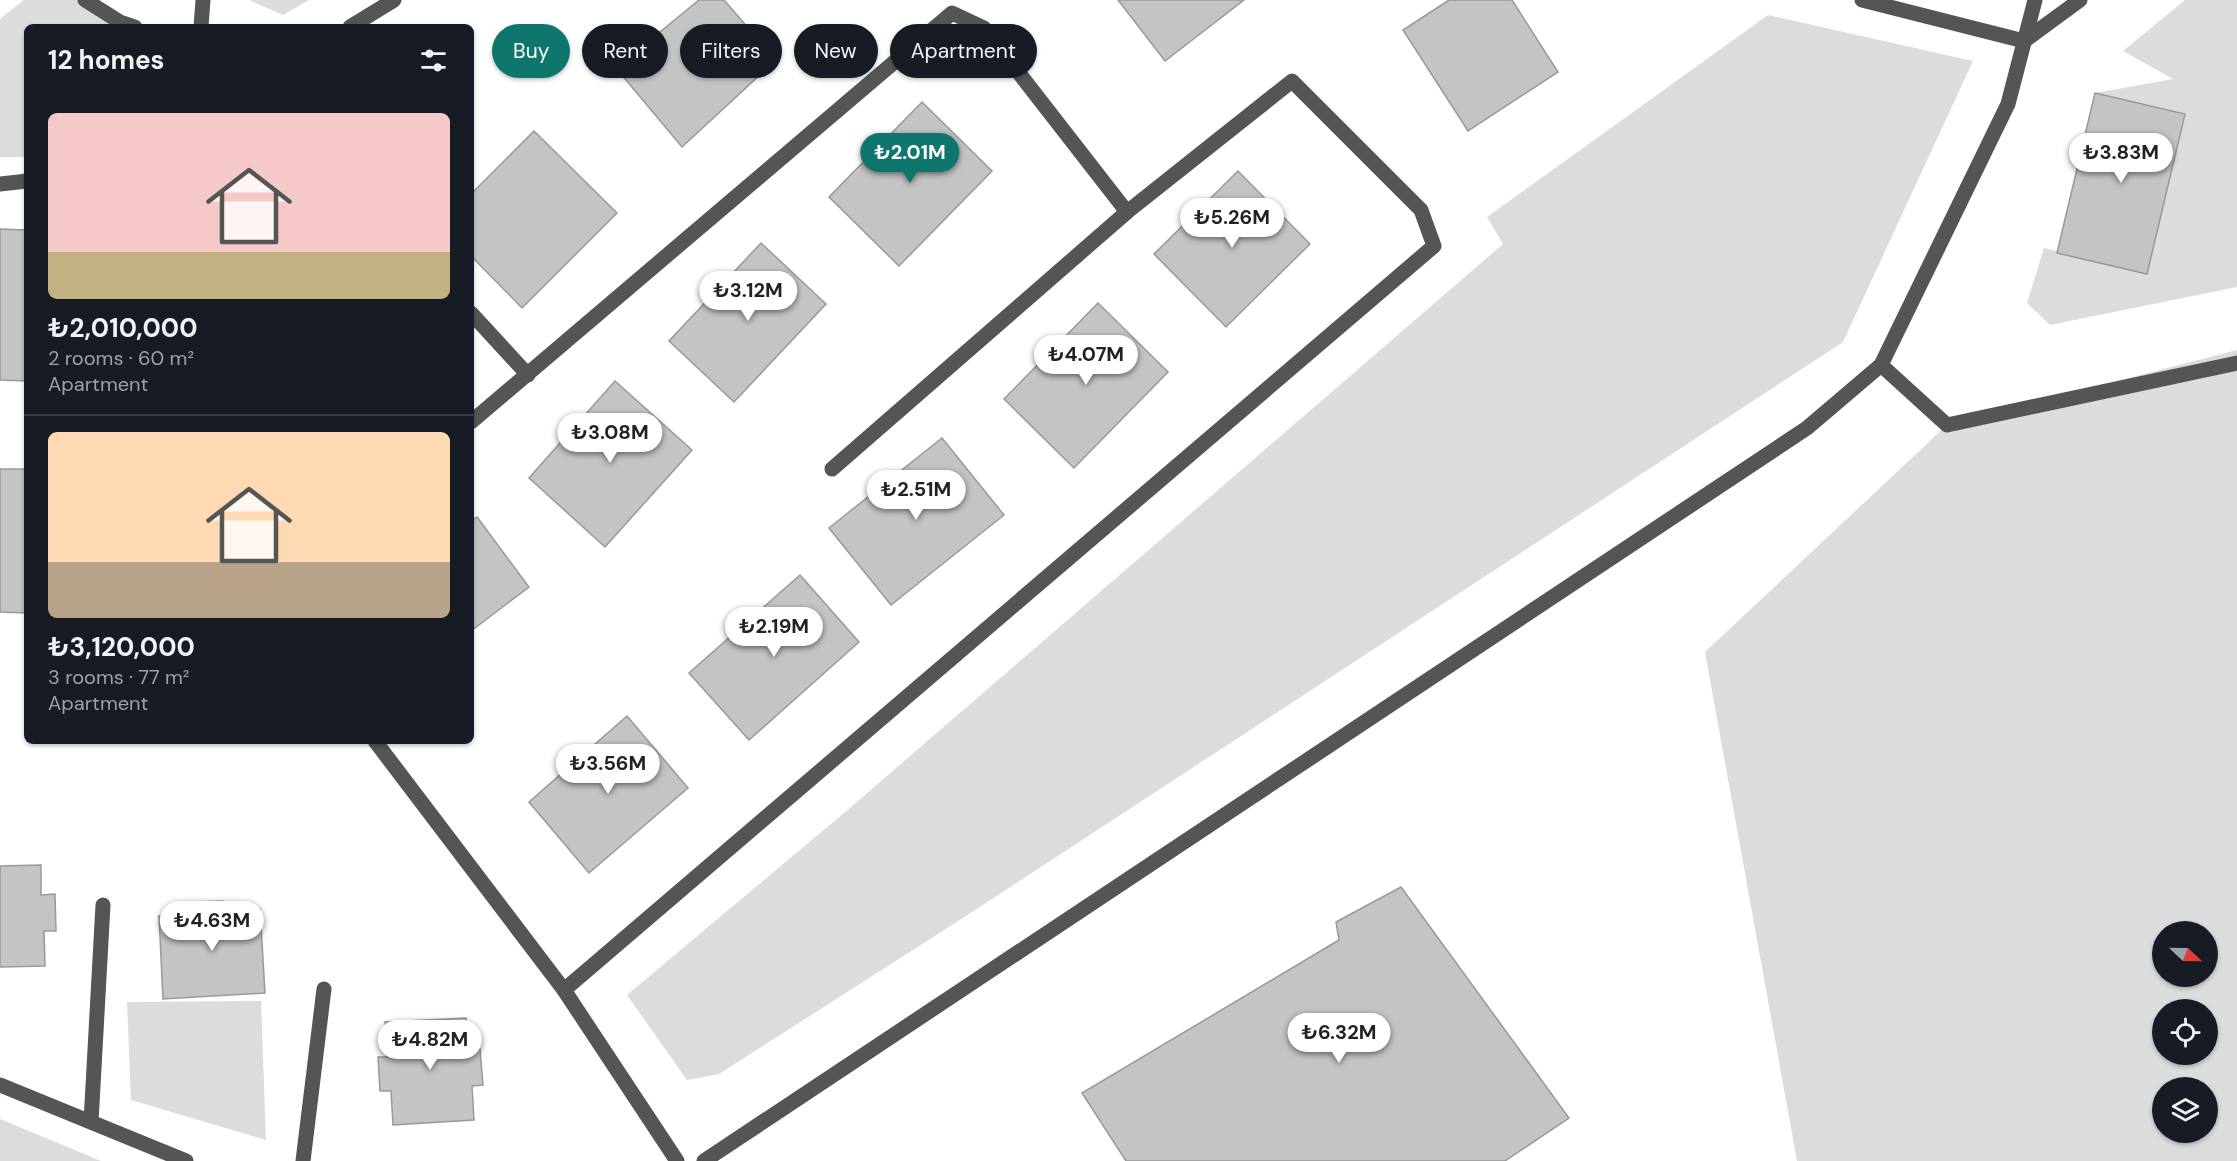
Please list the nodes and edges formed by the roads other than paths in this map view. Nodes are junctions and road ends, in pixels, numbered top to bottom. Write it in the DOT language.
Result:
graph roads {
  1 [pos="86,0"];
  2 [pos="203,0"];
  3 [pos="394,0"];
  4 [pos="1862,0"];
  5 [pos="2035,0"];
  6 [pos="2080,0"];
  7 [pos="126,24"];
  8 [pos="201,24"];
  9 [pos="355,24"];
  10 [pos="2024,41"];
  11 [pos="24,182"];
  12 [pos="0,183"];
  13 [pos="1127,212"];
  14 [pos="474,316"];
  15 [pos="2237,363"];
  16 [pos="1881,365"];
  17 [pos="528,375"];
  18 [pos="474,420"];
  19 [pos="832,469"];
  20 [pos="377,744"];
  21 [pos="103,905"];
  22 [pos="324,989"];
  23 [pos="564,990"];
  24 [pos="0,1085"];
  25 [pos="91,1122"];
  26 [pos="186,1161"];
  27 [pos="303,1161"];
  28 [pos="677,1161"];
  29 [pos="704,1161"];
  1 -- 7 [label="street"];
  2 -- 8 [label="street"];
  3 -- 9 [label="street"];
  4 -- 10 [label="street"];
  5 -- 10 [label="street"];
  6 -- 10 [label="street"];
  10 -- 16 [label="street"];
  11 -- 12 [label="street"];
  13 -- 17 [label="street"];
  13 -- 19 [label="street"];
  13 -- 23 [label="street"];
  14 -- 17 [label="street"];
  15 -- 16 [label="street"];
  16 -- 29 [label="street"];
  17 -- 18 [label="street"];
  20 -- 23 [label="street"];
  21 -- 25 [label="street"];
  22 -- 27 [label="street"];
  23 -- 28 [label="street"];
  24 -- 25 [label="street"];
  25 -- 26 [label="street"];
}
